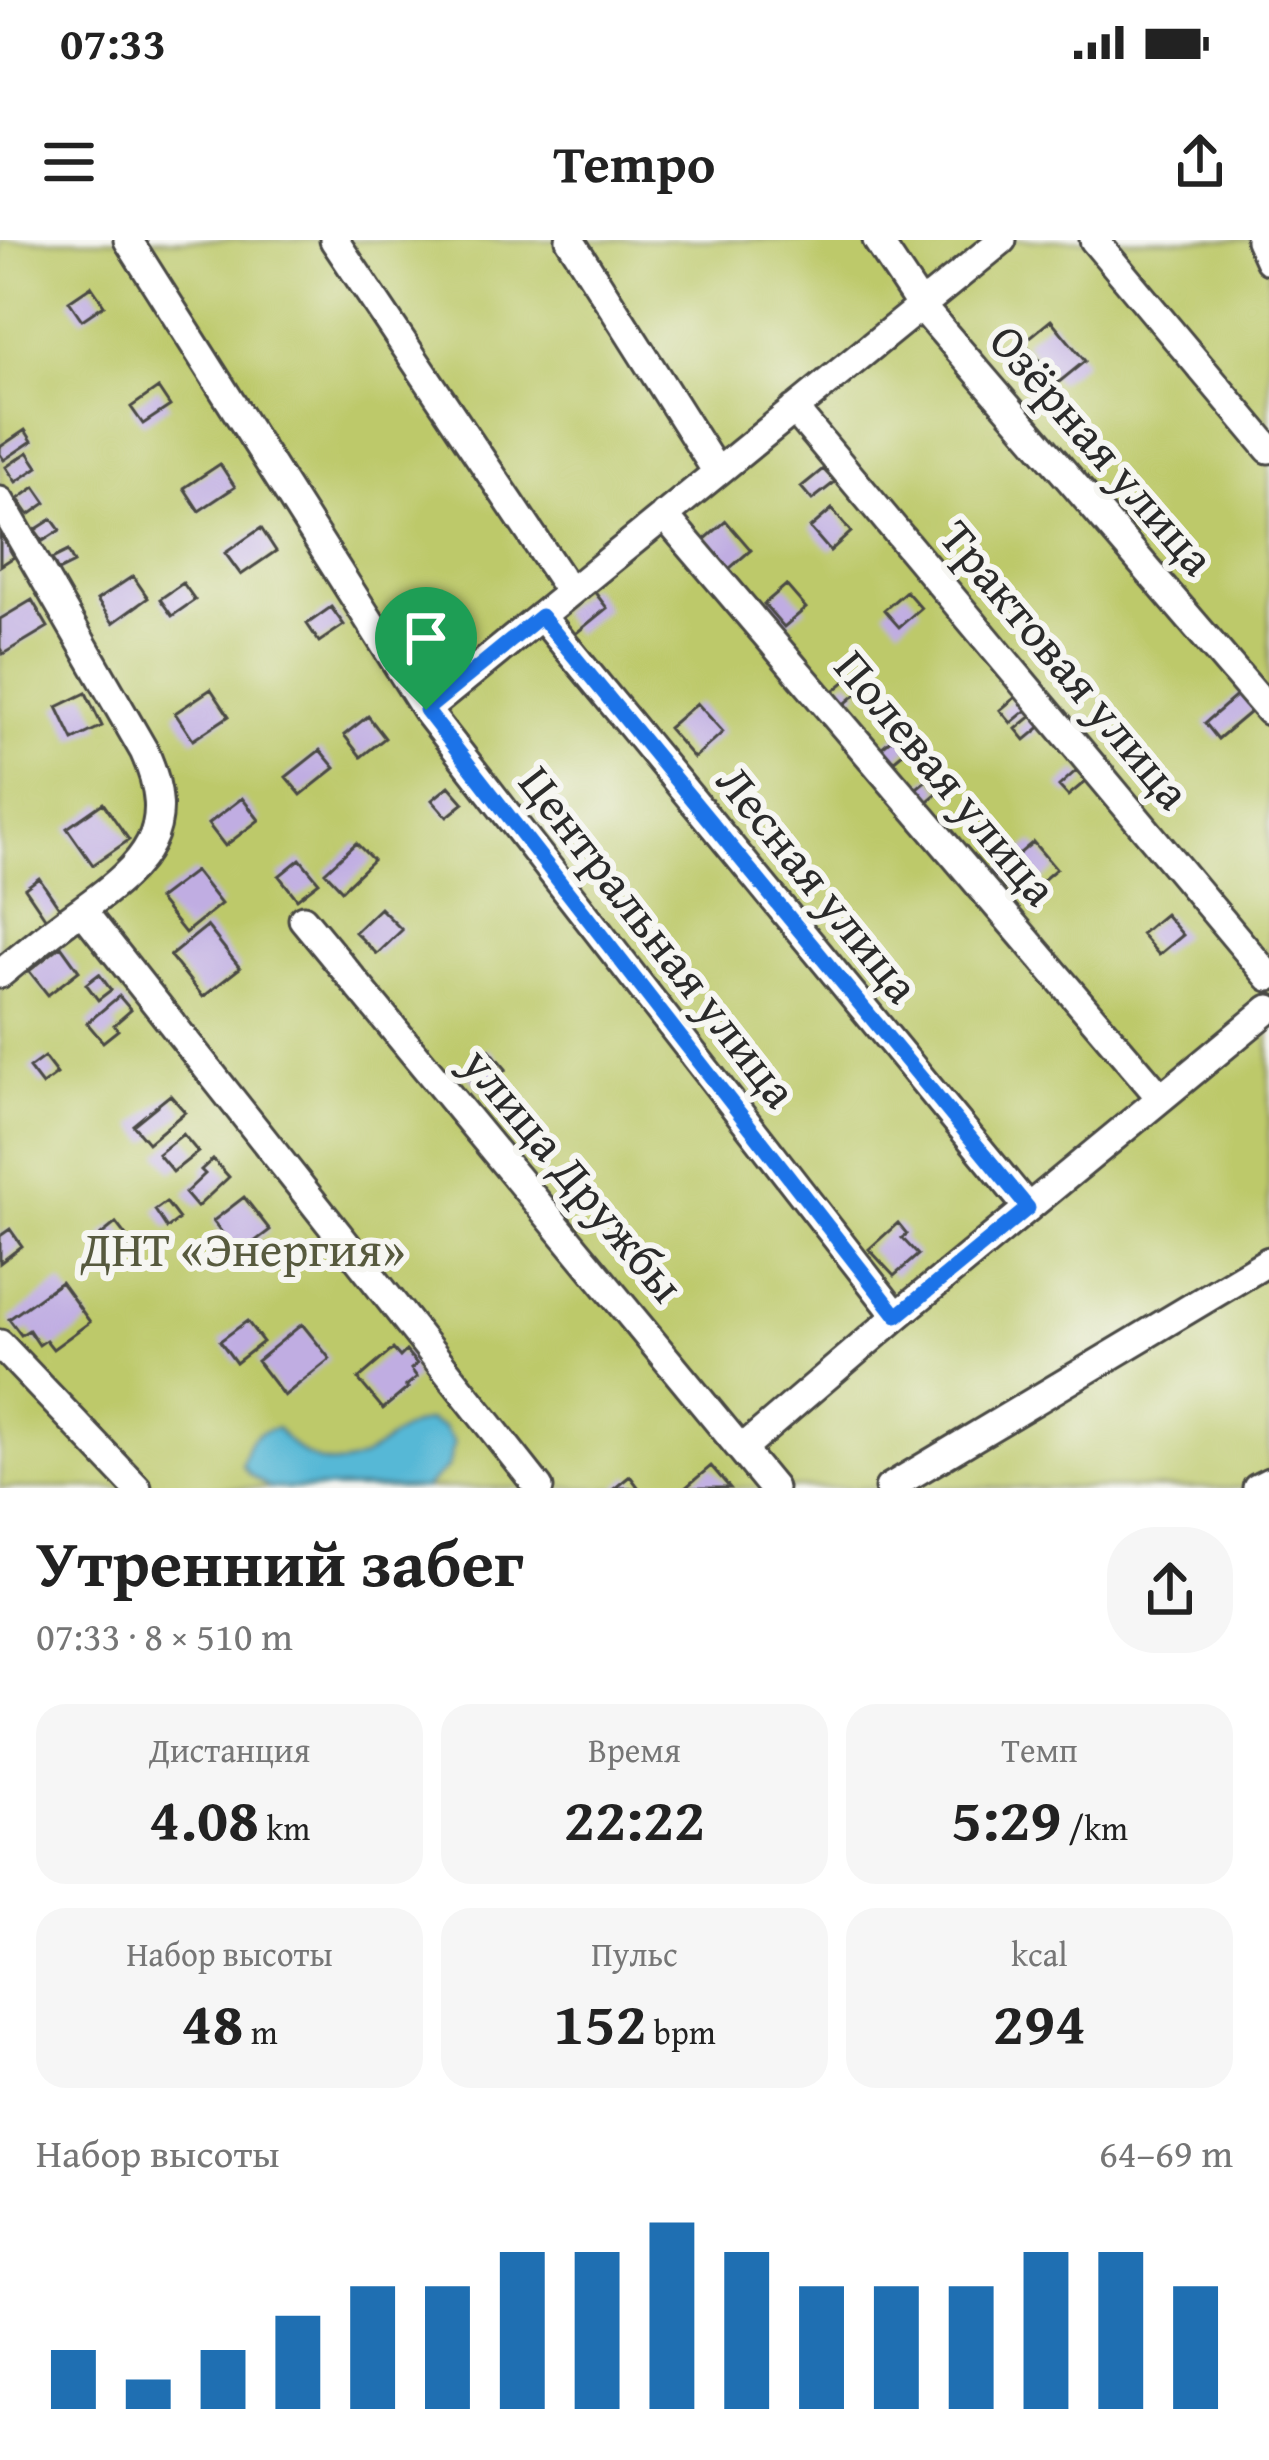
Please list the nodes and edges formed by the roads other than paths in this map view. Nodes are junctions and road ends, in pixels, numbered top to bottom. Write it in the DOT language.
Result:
graph roads {
  1 [pos="128,240"];
  2 [pos="334,240"];
  3 [pos="570,240"];
  4 [pos="878,240"];
  5 [pos="1002,240"];
  6 [pos="1094,240"];
  7 [pos="1260,240"];
  8 [pos="1269,260"];
  9 [pos="921,306"];
  10 [pos="794,409"];
  11 [pos="1269,449"];
  12 [pos="717,472"];
  13 [pos="1,506"];
  14 [pos="664,515"];
  15 [pos="570,592"];
  16 [pos="541,616"];
  17 [pos="426,710"];
  18 [pos="1269,711"];
  19 [pos="82,910"];
  20 [pos="303,919"];
  21 [pos="0,974"];
  22 [pos="1269,976"];
  23 [pos="1269,1010"];
  24 [pos="1161,1098"];
  25 [pos="1028,1208"];
  26 [pos="1269,1261"];
  27 [pos="897,1316"];
  28 [pos="0,1344"];
  29 [pos="743,1448"];
  30 [pos="1269,1482"];
  31 [pos="137,1488"];
  32 [pos="539,1488"];
  33 [pos="773,1488"];
  34 [pos="890,1488"];
  35 [pos="1257,1488"];
  1 -- 17 [label="street, Центральная улица"];
  2 -- 15 [label="street"];
  3 -- 12 [label="street"];
  4 -- 9 [label="street, Озёрная улица"];
  5 -- 9 [label="street"];
  6 -- 11 [label="street"];
  7 -- 8 [label="street"];
  9 -- 10 [label="street"];
  9 -- 18 [label="street, Озёрная улица"];
  10 -- 12 [label="street"];
  10 -- 22 [label="street, Трактовая улица"];
  12 -- 14 [label="street"];
  13 -- 19 [label="street"];
  14 -- 15 [label="street"];
  14 -- 24 [label="street, Полевая улица"];
  15 -- 16 [label="street"];
  16 -- 17 [label="street"];
  16 -- 25 [label="street, Лесная улица"];
  17 -- 27 [label="street, Центральная улица"];
  19 -- 21 [label="street"];
  19 -- 32 [label="street"];
  20 -- 29 [label="street, улица Дружбы"];
  23 -- 24 [label="street"];
  24 -- 25 [label="street"];
  25 -- 27 [label="street"];
  26 -- 34 [label="street"];
  27 -- 29 [label="street"];
  28 -- 31 [label="street"];
  29 -- 33 [label="street, улица Дружбы"];
  30 -- 35 [label="street"];
}
